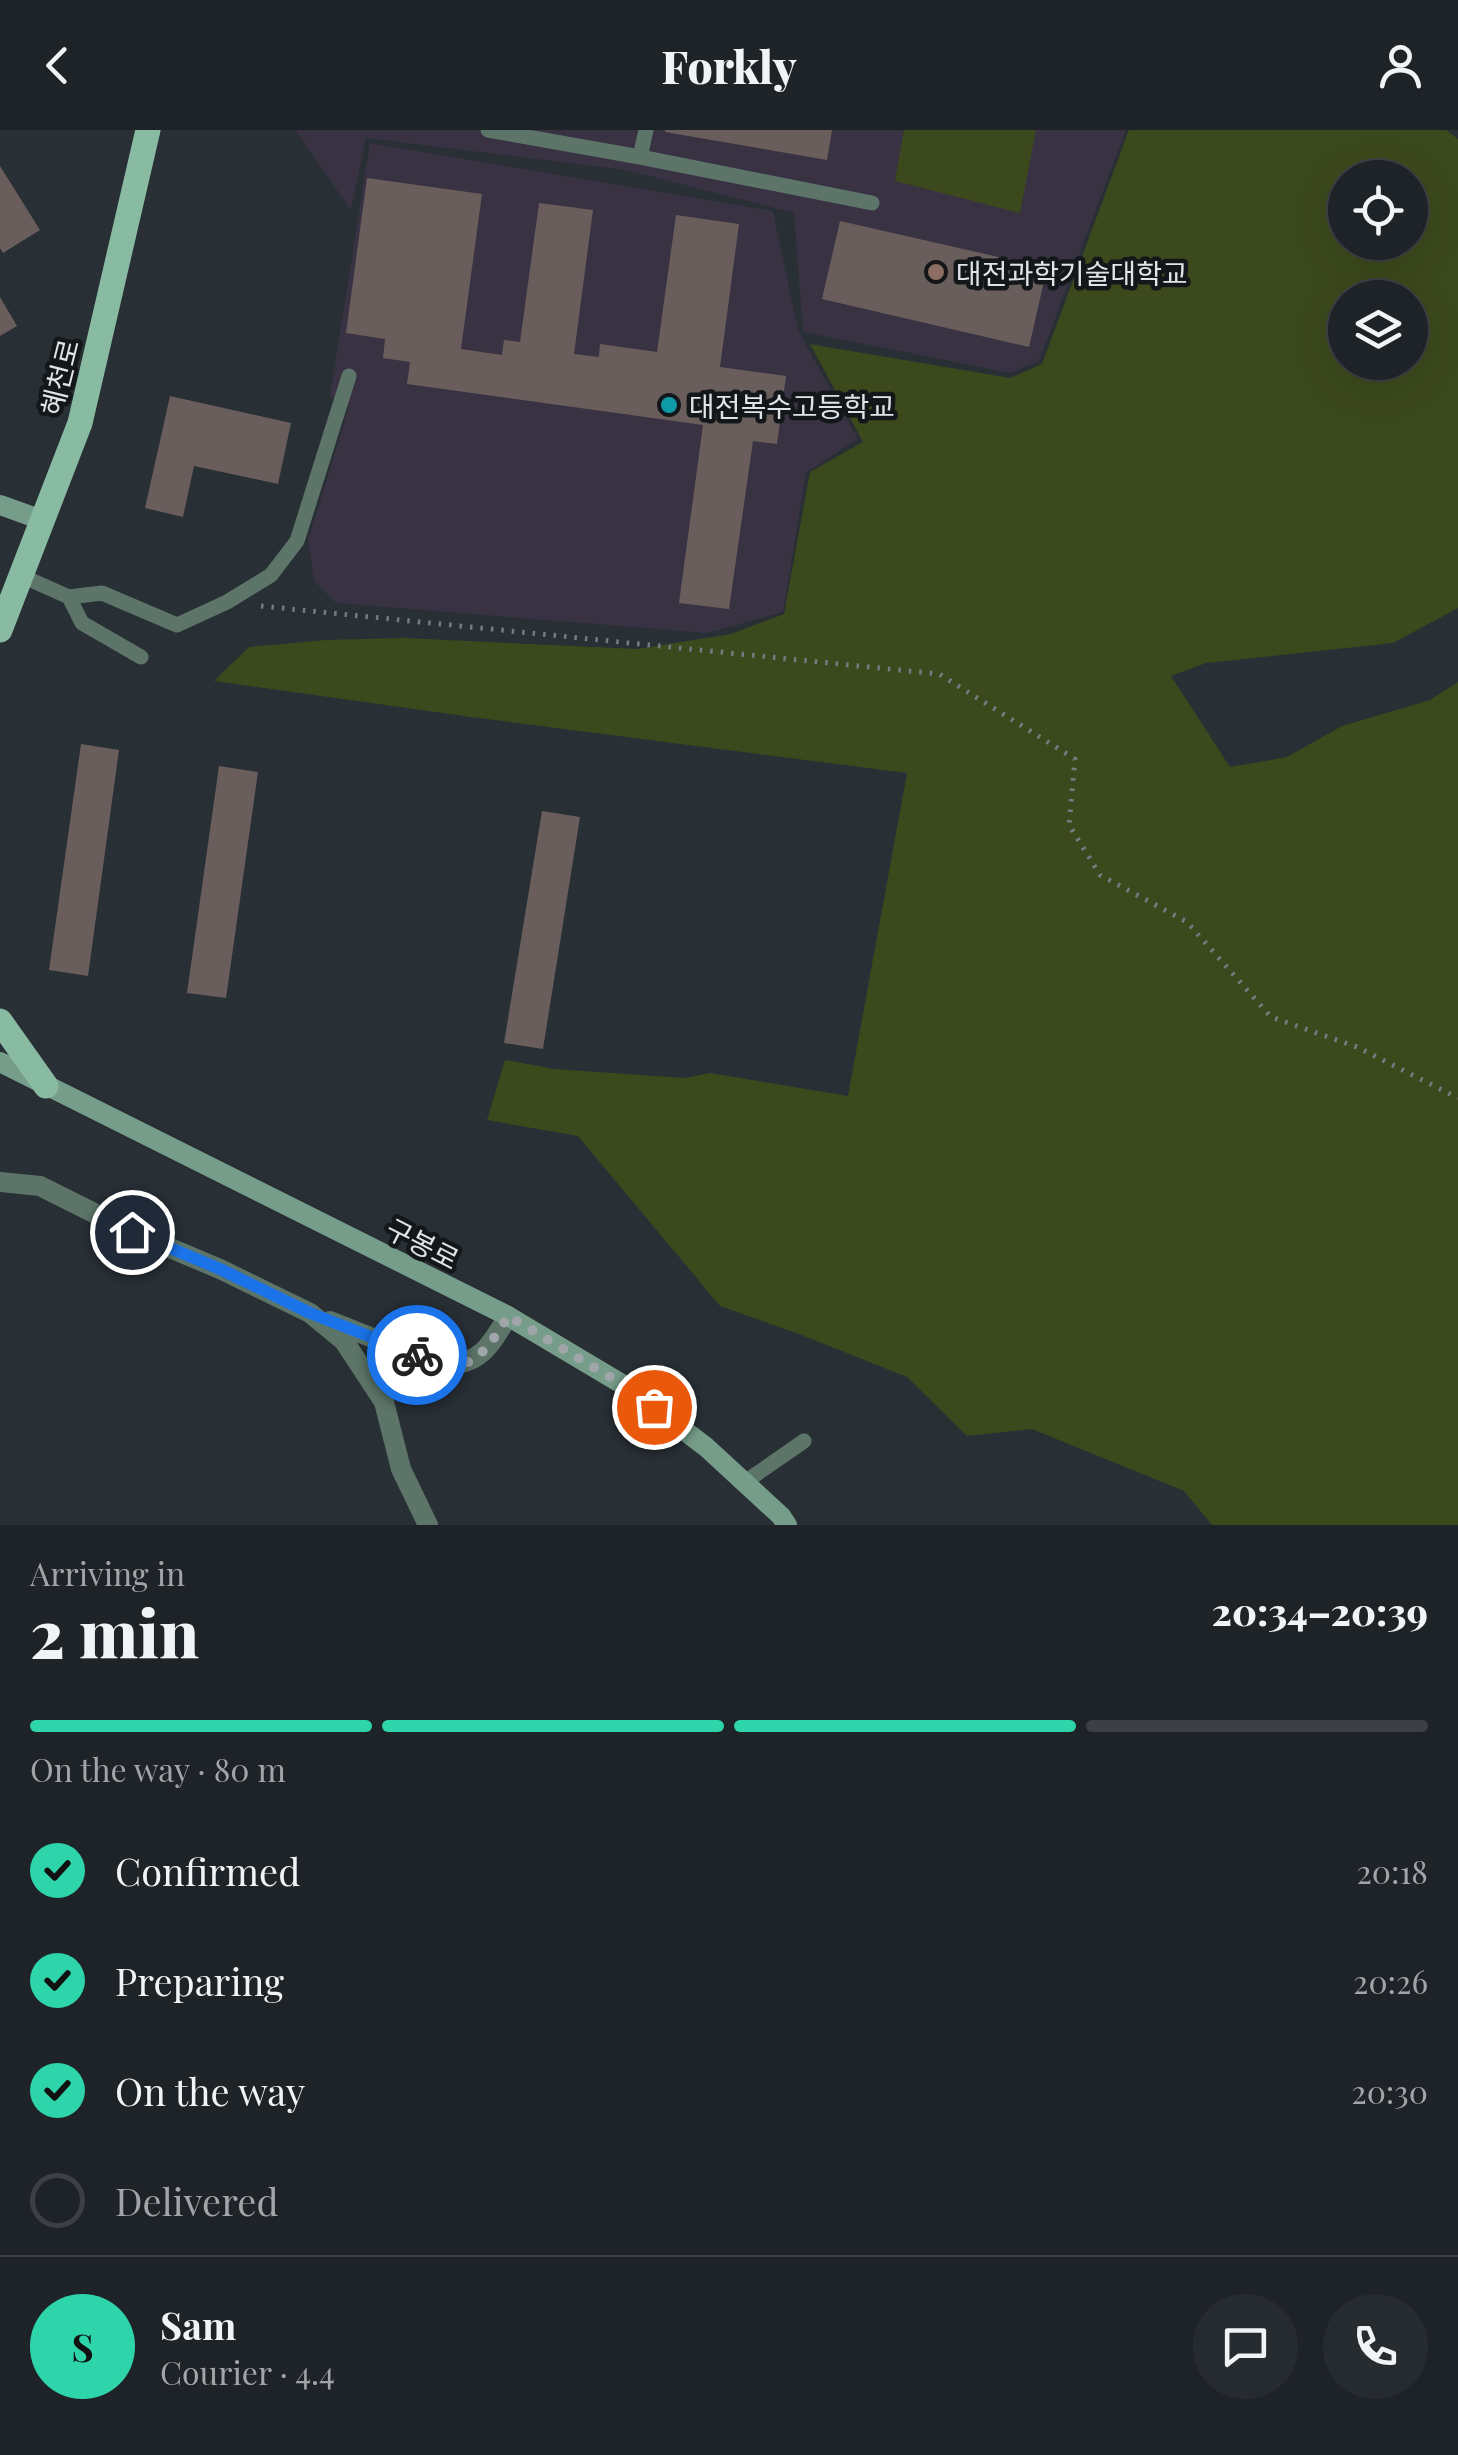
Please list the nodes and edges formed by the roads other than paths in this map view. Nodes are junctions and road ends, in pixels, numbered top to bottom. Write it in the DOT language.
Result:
graph roads {
  1 [pos="148,130"];
  2 [pos="488,130"];
  3 [pos="646,130"];
  4 [pos="640,157"];
  5 [pos="872,203"];
  6 [pos="349,376"];
  7 [pos="0,505"];
  8 [pos="42,520"];
  9 [pos="22,576"];
  10 [pos="69,597"];
  11 [pos="0,630"];
  12 [pos="141,657"];
  13 [pos="0,1021"];
  14 [pos="0,1062"];
  15 [pos="46,1086"];
  16 [pos="0,1182"];
  17 [pos="310,1313"];
  18 [pos="508,1316"];
  19 [pos="804,1441"];
  20 [pos="745,1482"];
  21 [pos="428,1525"];
  22 [pos="787,1525"];
  1 -- 8 [label="main road, 혜천로"];
  2 -- 4 [label="lane"];
  3 -- 4 [label="lane"];
  4 -- 5 [label="lane"];
  6 -- 10 [label="lane"];
  7 -- 8 [label="street"];
  8 -- 9 [label="main road, 혜천로"];
  9 -- 10 [label="lane"];
  9 -- 11 [label="main road, 혜천로"];
  10 -- 12 [label="lane"];
  13 -- 15 [label="main road"];
  14 -- 15 [label="street, 구봉로"];
  15 -- 18 [label="street, 구봉로"];
  16 -- 17 [label="street"];
  17 -- 18 [label="street"];
  17 -- 21 [label="street"];
  18 -- 20 [label="street, 구봉로"];
  19 -- 20 [label="lane"];
  20 -- 22 [label="street, 구봉로"];
}
